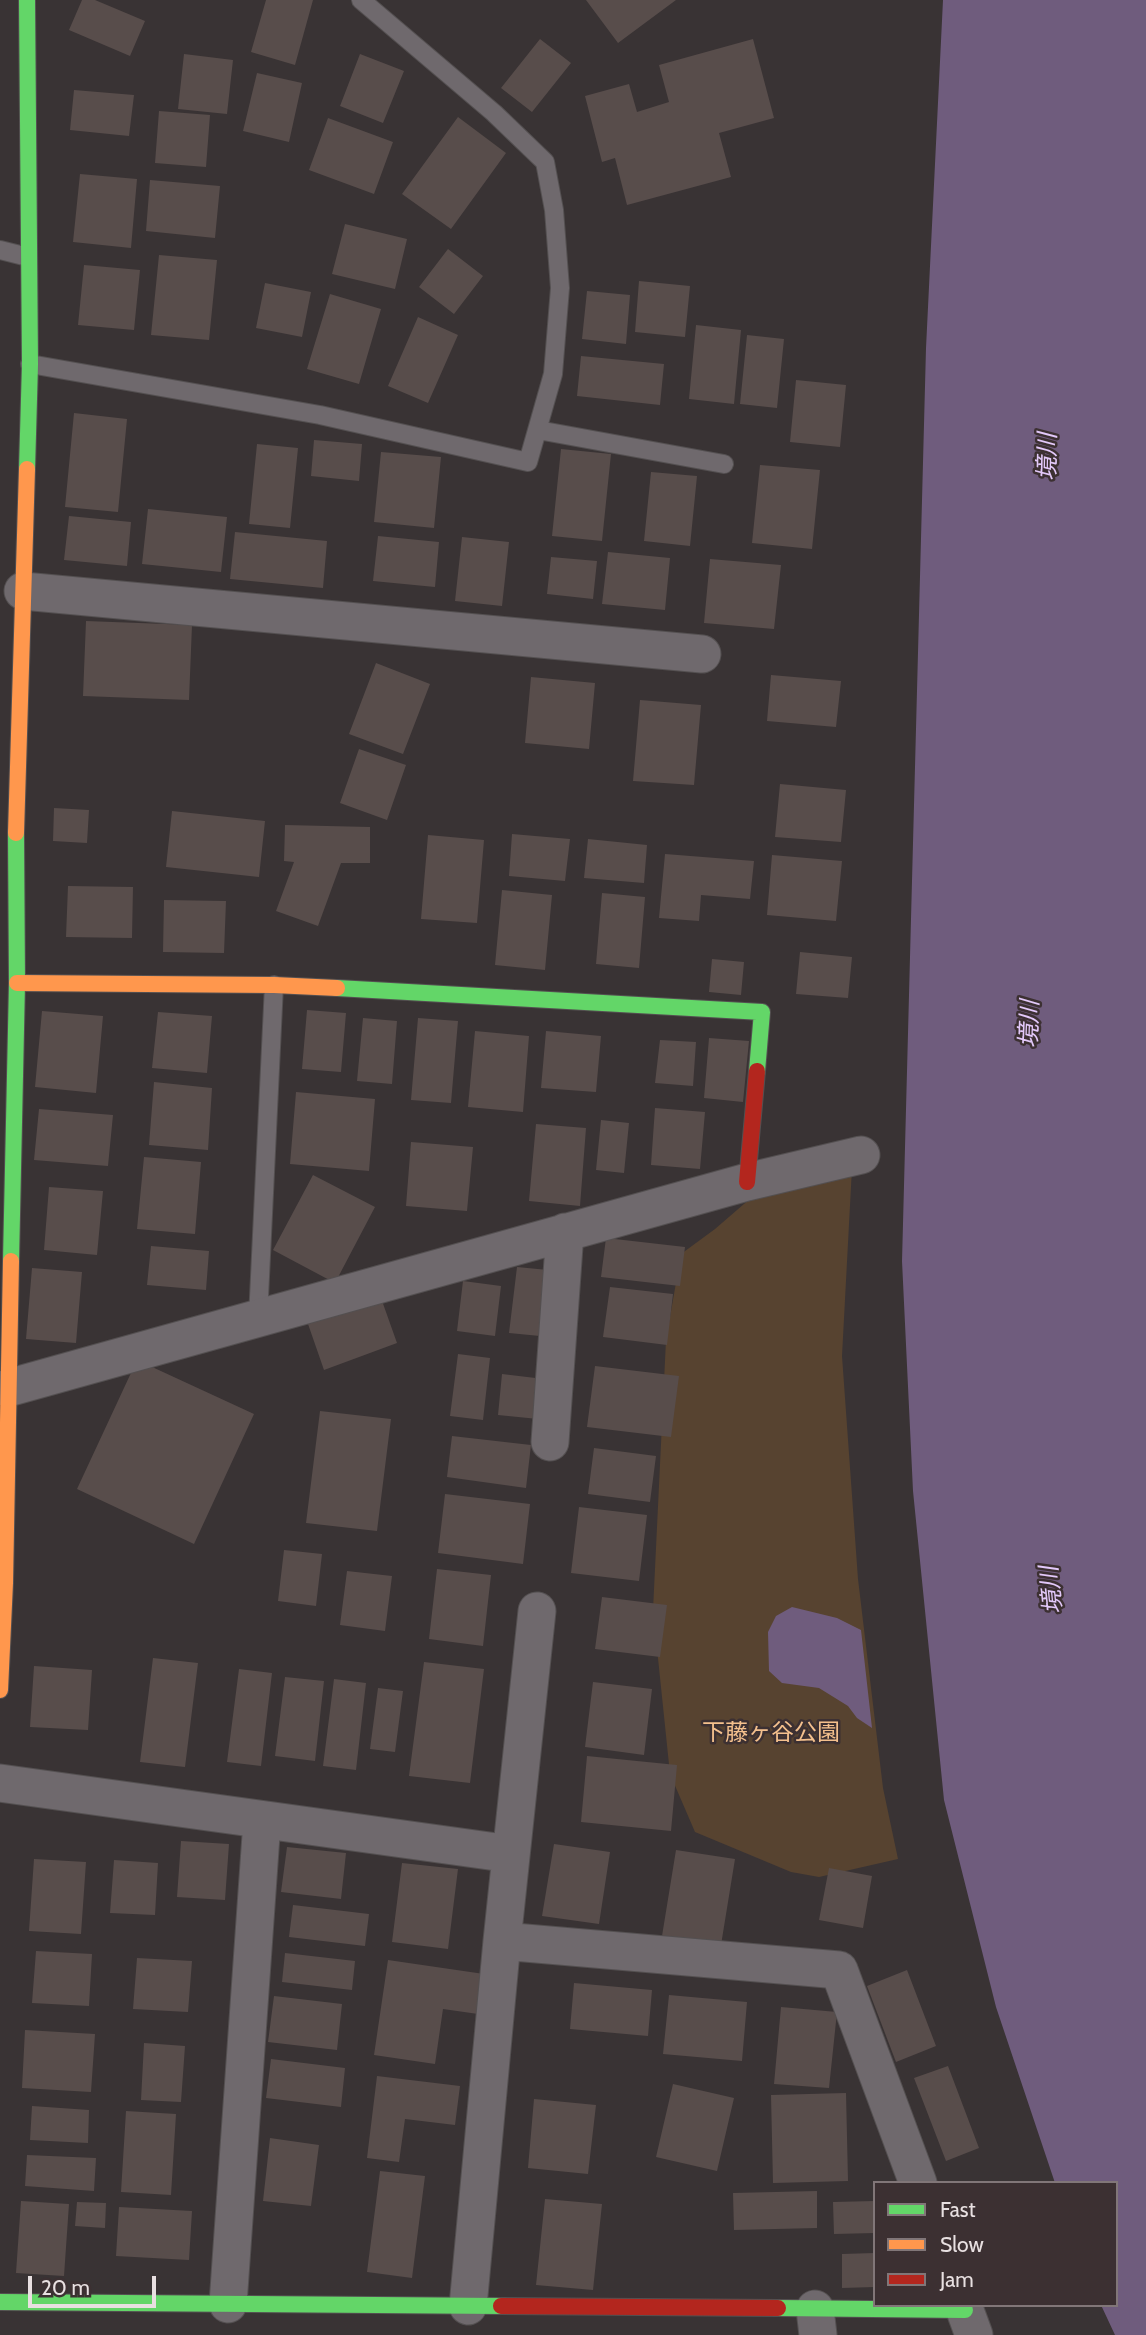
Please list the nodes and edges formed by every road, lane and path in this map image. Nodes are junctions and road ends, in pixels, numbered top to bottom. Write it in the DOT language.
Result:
graph roads {
  1 [pos="27,0"];
  2 [pos="361,0"];
  3 [pos="0,250"];
  4 [pos="28,257"];
  5 [pos="30,365"];
  6 [pos="538,430"];
  7 [pos="724,464"];
  8 [pos="13,491"];
  9 [pos="23,591"];
  10 [pos="702,654"];
  11 [pos="8,803"];
  12 [pos="17,983"];
  13 [pos="274,985"];
  14 [pos="861,1155"];
  15 [pos="747,1182"];
  16 [pos="565,1232"];
  17 [pos="5,1254"];
  18 [pos="258,1318"];
  19 [pos="8,1388"];
  20 [pos="550,1442"];
  21 [pos="2,1583"];
  22 [pos="537,1611"];
  23 [pos="0,1690"];
  24 [pos="0,1783"];
  25 [pos="262,1821"];
  26 [pos="511,1854"];
  27 [pos="502,1941"];
  28 [pos="917,2181"];
  29 [pos="0,2302"];
  30 [pos="228,2304"];
  31 [pos="468,2306"];
  32 [pos="968,2317"];
  33 [pos="817,2322"];
  1 -- 4 [label="street"];
  2 -- 6 [label="lane"];
  3 -- 4 [label="lane"];
  4 -- 5 [label="street"];
  5 -- 6 [label="lane"];
  5 -- 8 [label="street"];
  6 -- 7 [label="lane"];
  8 -- 9 [label="street"];
  9 -- 10 [label="street"];
  9 -- 11 [label="street"];
  11 -- 12 [label="street"];
  12 -- 13 [label="street"];
  12 -- 17 [label="street"];
  13 -- 15 [label="street"];
  13 -- 18 [label="lane"];
  14 -- 15 [label="street"];
  15 -- 16 [label="street"];
  16 -- 18 [label="street"];
  16 -- 20 [label="street"];
  17 -- 19 [label="street"];
  18 -- 19 [label="street"];
  19 -- 21 [label="street"];
  21 -- 23 [label="street"];
  22 -- 26 [label="street"];
  24 -- 25 [label="street"];
  25 -- 26 [label="street"];
  25 -- 30 [label="street"];
  26 -- 27 [label="street"];
  27 -- 28 [label="street"];
  27 -- 31 [label="street"];
  29 -- 30 [label="street"];
  30 -- 31 [label="street"];
  31 -- 33 [label="street"];
  32 -- 33 [label="street"];
}
